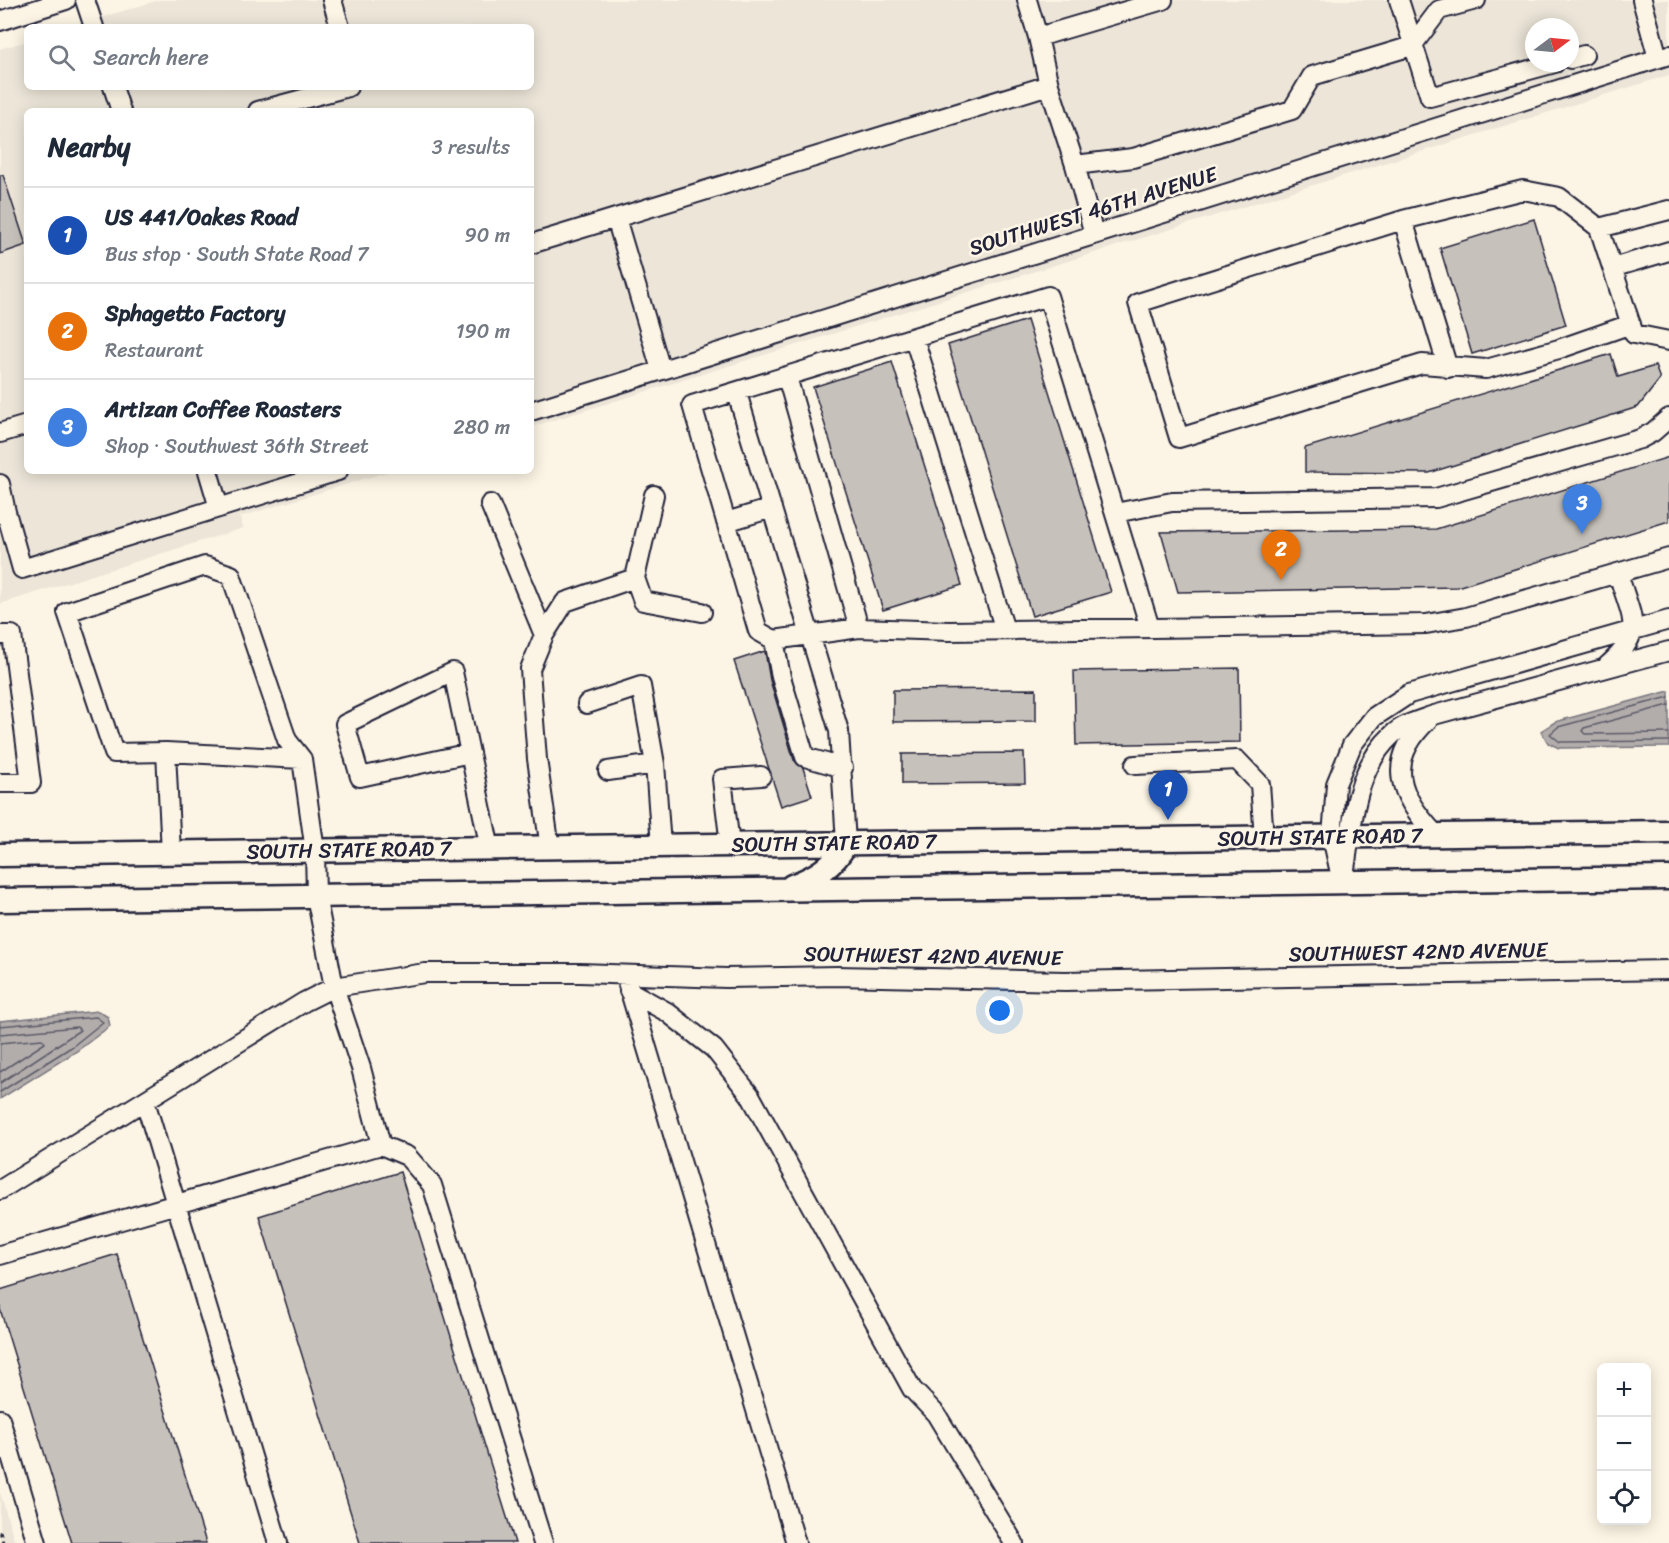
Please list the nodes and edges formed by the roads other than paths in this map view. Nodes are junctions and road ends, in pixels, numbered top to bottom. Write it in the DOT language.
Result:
graph roads {
  1 [pos="66,0"];
  2 [pos="85,0"];
  3 [pos="332,0"];
  4 [pos="1027,0"];
  5 [pos="1163,0"];
  6 [pos="1399,0"];
  7 [pos="1476,0"];
  8 [pos="1642,0"];
  9 [pos="0,21"];
  10 [pos="93,24"];
  11 [pos="339,24"];
  12 [pos="1038,37"];
  13 [pos="1412,46"];
  14 [pos="1664,56"];
  15 [pos="1525,71"];
  16 [pos="1049,85"];
  17 [pos="114,90"];
  18 [pos="337,90"];
  19 [pos="1430,97"];
  20 [pos="120,108"];
  21 [pos="269,108"];
  22 [pos="1438,126"];
  23 [pos="1075,165"];
  24 [pos="1669,210"];
  25 [pos="616,218"];
  26 [pos="1403,220"];
  27 [pos="1599,228"];
  28 [pos="1094,234"];
  29 [pos="534,243"];
  30 [pos="1669,250"];
  31 [pos="1612,268"];
  32 [pos="1630,324"];
  33 [pos="914,338"];
  34 [pos="1669,341"];
  35 [pos="1448,368"];
  36 [pos="661,370"];
  37 [pos="787,377"];
  38 [pos="736,393"];
  39 [pos="534,410"];
  40 [pos="1669,418"];
  41 [pos="24,426"];
  42 [pos="0,433"];
  43 [pos="209,474"];
  44 [pos="328,474"];
  45 [pos="0,484"];
  46 [pos="654,495"];
  47 [pos="490,504"];
  48 [pos="219,508"];
  49 [pos="772,508"];
  50 [pos="3,513"];
  51 [pos="1115,513"];
  52 [pos="726,522"];
  53 [pos="1669,558"];
  54 [pos="1618,573"];
  55 [pos="635,578"];
  56 [pos="702,612"];
  57 [pos="1669,620"];
  58 [pos="859,628"];
  59 [pos="1150,628"];
  60 [pos="1005,630"];
  61 [pos="1634,630"];
  62 [pos="0,635"];
  63 [pos="544,635"];
  64 [pos="811,635"];
  65 [pos="774,640"];
  66 [pos="1669,651"];
  67 [pos="1603,669"];
  68 [pos="587,704"];
  69 [pos="1434,715"];
  70 [pos="166,752"];
  71 [pos="470,753"];
  72 [pos="302,759"];
  73 [pos="655,764"];
  74 [pos="1135,765"];
  75 [pos="843,768"];
  76 [pos="608,771"];
  77 [pos="761,776"];
  78 [pos="0,783"];
  79 [pos="1669,832"];
  80 [pos="1436,835"];
  81 [pos="1341,836"];
  82 [pos="1264,838"];
  83 [pos="846,843"];
  84 [pos="730,845"];
  85 [pos="661,846"];
  86 [pos="550,848"];
  87 [pos="490,849"];
  88 [pos="315,851"];
  89 [pos="171,853"];
  90 [pos="0,855"];
  91 [pos="1669,878"];
  92 [pos="1342,882"];
  93 [pos="779,890"];
  94 [pos="316,896"];
  95 [pos="0,900"];
  96 [pos="1669,970"];
  97 [pos="627,982"];
  98 [pos="334,987"];
  99 [pos="145,1101"];
  100 [pos="381,1145"];
  101 [pos="0,1190"];
  102 [pos="178,1203"];
  103 [pos="0,1255"];
  104 [pos="0,1419"];
  105 [pos="37,1543"];
  106 [pos="278,1543"];
  107 [pos="543,1543"];
  108 [pos="796,1543"];
  109 [pos="1014,1543"];
  1 -- 9 [label="street"];
  2 -- 10 [label="street"];
  3 -- 11 [label="street"];
  4 -- 12 [label="street"];
  5 -- 12 [label="street"];
  6 -- 13 [label="street"];
  7 -- 13 [label="street"];
  8 -- 14 [label="street"];
  12 -- 16 [label="street"];
  13 -- 19 [label="street"];
  13 -- 23 [label="street"];
  14 -- 22 [label="street, SOUTHWEST 46TH AVENUE"];
  15 -- 19 [label="street"];
  16 -- 23 [label="street"];
  16 -- 25 [label="street"];
  17 -- 20 [label="street"];
  18 -- 21 [label="street"];
  19 -- 22 [label="street"];
  22 -- 28 [label="street, SOUTHWEST 46TH AVENUE"];
  23 -- 28 [label="street"];
  24 -- 27 [label="street"];
  25 -- 29 [label="street"];
  25 -- 36 [label="street"];
  26 -- 27 [label="street"];
  26 -- 35 [label="street"];
  26 -- 35 [label="street"];
  27 -- 31 [label="street"];
  28 -- 36 [label="street, SOUTHWEST 46TH AVENUE"];
  30 -- 31 [label="street"];
  31 -- 32 [label="street"];
  32 -- 34 [label="street"];
  32 -- 35 [label="street"];
  33 -- 37 [label="street"];
  33 -- 51 [label="street"];
  33 -- 60 [label="street"];
  36 -- 39 [label="street, SOUTHWEST 46TH AVENUE"];
  37 -- 38 [label="street"];
  37 -- 58 [label="street"];
  38 -- 49 [label="street"];
  38 -- 52 [label="street"];
  40 -- 51 [label="street"];
  41 -- 42 [label="street"];
  43 -- 48 [label="street"];
  44 -- 48 [label="street"];
  45 -- 50 [label="street"];
  46 -- 55 [label="street"];
  47 -- 63 [label="street"];
  48 -- 50 [label="street"];
  49 -- 52 [label="street"];
  49 -- 64 [label="street"];
  51 -- 59 [label="street"];
  52 -- 65 [label="street"];
  53 -- 54 [label="street"];
  54 -- 59 [label="street"];
  54 -- 61 [label="street"];
  55 -- 56 [label="street"];
  55 -- 63 [label="street"];
  57 -- 61 [label="street"];
  58 -- 60 [label="street"];
  58 -- 64 [label="street"];
  59 -- 60 [label="street"];
  61 -- 67 [label="street"];
  61 -- 81 [label="street"];
  62 -- 78 [label="street"];
  63 -- 86 [label="street"];
  64 -- 65 [label="street"];
  64 -- 75 [label="street"];
  65 -- 75 [label="street"];
  66 -- 67 [label="street"];
  67 -- 69 [label="street"];
  68 -- 73 [label="street"];
  69 -- 80 [label="street"];
  69 -- 81 [label="street"];
  70 -- 72 [label="street"];
  70 -- 72 [label="street"];
  70 -- 89 [label="street"];
  71 -- 71 [label="street"];
  71 -- 87 [label="street"];
  72 -- 88 [label="street"];
  73 -- 76 [label="street"];
  73 -- 85 [label="street"];
  74 -- 82 [label="street"];
  75 -- 83 [label="street"];
  77 -- 84 [label="street"];
  79 -- 80 [label="main road, SOUTH STATE ROAD 7"];
  80 -- 81 [label="main road, SOUTH STATE ROAD 7"];
  81 -- 82 [label="main road, SOUTH STATE ROAD 7"];
  81 -- 92 [label="street"];
  82 -- 83 [label="main road, SOUTH STATE ROAD 7"];
  83 -- 84 [label="main road, SOUTH STATE ROAD 7"];
  83 -- 93 [label="main road"];
  84 -- 85 [label="main road, SOUTH STATE ROAD 7"];
  85 -- 86 [label="main road, SOUTH STATE ROAD 7"];
  86 -- 87 [label="main road, SOUTH STATE ROAD 7"];
  87 -- 88 [label="main road, SOUTH STATE ROAD 7"];
  88 -- 89 [label="main road, SOUTH STATE ROAD 7"];
  88 -- 94 [label="street"];
  89 -- 90 [label="main road, SOUTH STATE ROAD 7"];
  91 -- 92 [label="main road"];
  92 -- 93 [label="main road"];
  93 -- 94 [label="main road"];
  94 -- 95 [label="main road"];
  94 -- 98 [label="street"];
  96 -- 97 [label="street, SOUTHWEST 42ND AVENUE"];
  97 -- 98 [label="street, SOUTHWEST 42ND AVENUE"];
  97 -- 108 [label="street"];
  97 -- 109 [label="street"];
  98 -- 99 [label="street, SOUTHWEST 42ND AVENUE"];
  98 -- 100 [label="street"];
  99 -- 101 [label="street, SOUTHWEST 42ND AVENUE"];
  99 -- 102 [label="street"];
  100 -- 102 [label="street"];
  100 -- 107 [label="street"];
  102 -- 103 [label="street"];
  102 -- 106 [label="street"];
  104 -- 105 [label="street"];
}
